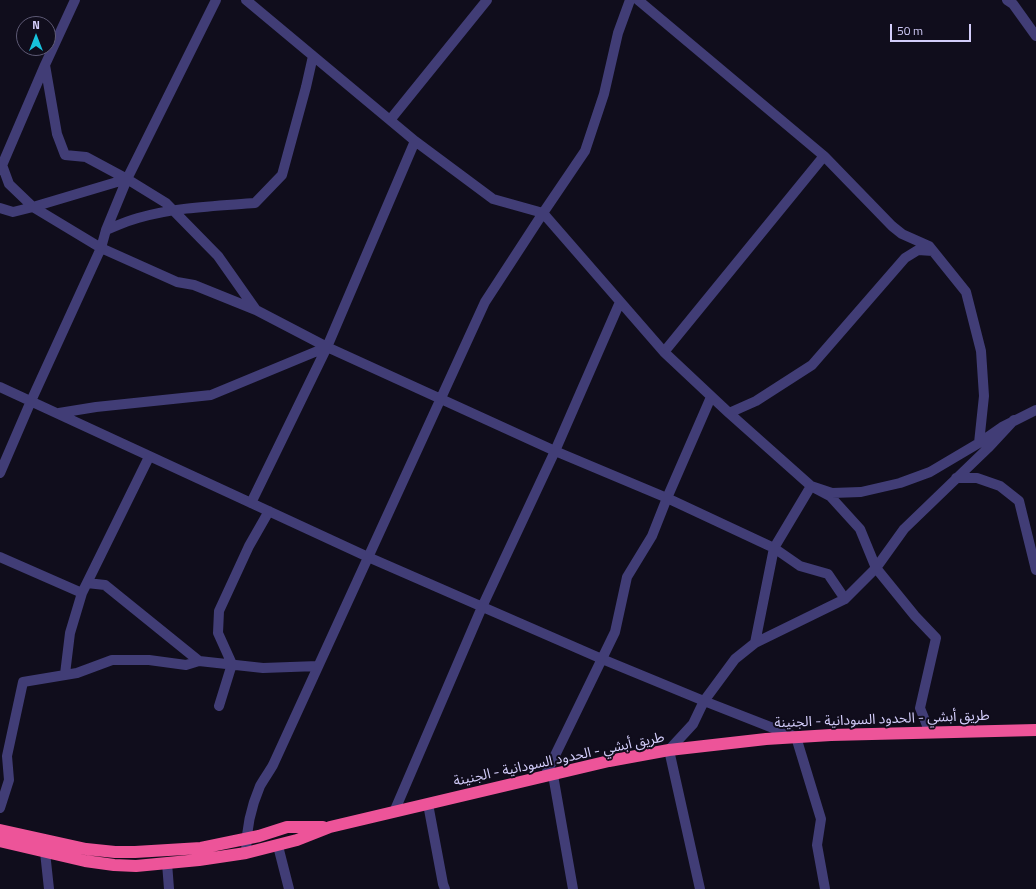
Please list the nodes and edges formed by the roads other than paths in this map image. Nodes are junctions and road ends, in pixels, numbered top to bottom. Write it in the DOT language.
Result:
graph roads {
  1 [pos="75,0"];
  2 [pos="216,0"];
  3 [pos="246,0"];
  4 [pos="487,0"];
  5 [pos="630,0"];
  6 [pos="638,0"];
  7 [pos="1007,0"];
  8 [pos="1036,36"];
  9 [pos="313,56"];
  10 [pos="45,66"];
  11 [pos="390,120"];
  12 [pos="415,141"];
  13 [pos="824,156"];
  14 [pos="1,168"];
  15 [pos="127,179"];
  16 [pos="33,206"];
  17 [pos="0,208"];
  18 [pos="174,210"];
  19 [pos="543,213"];
  20 [pos="106,230"];
  21 [pos="100,248"];
  22 [pos="933,251"];
  23 [pos="620,302"];
  24 [pos="256,310"];
  25 [pos="327,347"];
  26 [pos="664,352"];
  27 [pos="0,387"];
  28 [pos="712,397"];
  29 [pos="442,398"];
  30 [pos="31,400"];
  31 [pos="1036,410"];
  32 [pos="59,413"];
  33 [pos="729,414"];
  34 [pos="1014,420"];
  35 [pos="979,443"];
  36 [pos="555,451"];
  37 [pos="149,456"];
  38 [pos="0,473"];
  39 [pos="956,478"];
  40 [pos="811,486"];
  41 [pos="667,498"];
  42 [pos="251,503"];
  43 [pos="269,511"];
  44 [pos="774,548"];
  45 [pos="0,557"];
  46 [pos="368,557"];
  47 [pos="876,568"];
  48 [pos="1036,570"];
  49 [pos="87,583"];
  50 [pos="82,593"];
  51 [pos="845,599"];
  52 [pos="482,607"];
  53 [pos="755,643"];
  54 [pos="602,659"];
  55 [pos="198,661"];
  56 [pos="232,664"];
  57 [pos="318,666"];
  58 [pos="65,674"];
  59 [pos="704,701"];
  60 [pos="219,706"];
  61 [pos="1036,730"];
  62 [pos="930,732"];
  63 [pos="796,737"];
  64 [pos="669,750"];
  65 [pos="549,775"];
  66 [pos="428,804"];
  67 [pos="0,808"];
  68 [pos="394,812"];
  69 [pos="330,826"];
  70 [pos="0,830"];
  71 [pos="246,839"];
  72 [pos="0,841"];
  73 [pos="278,846"];
  74 [pos="166,851"];
  75 [pos="45,852"];
  76 [pos="246,853"];
  77 [pos="165,863"];
  78 [pos="49,889"];
  79 [pos="169,889"];
  80 [pos="289,889"];
  81 [pos="445,889"];
  82 [pos="573,889"];
  83 [pos="700,889"];
  84 [pos="825,889"];
  1 -- 10 [label="street"];
  2 -- 15 [label="street"];
  3 -- 9 [label="street"];
  4 -- 11 [label="street"];
  5 -- 19 [label="street"];
  6 -- 13 [label="street"];
  7 -- 8 [label="street"];
  9 -- 11 [label="street"];
  9 -- 18 [label="street"];
  10 -- 14 [label="street"];
  10 -- 15 [label="street"];
  11 -- 12 [label="street"];
  12 -- 19 [label="street"];
  12 -- 25 [label="street"];
  13 -- 22 [label="street"];
  13 -- 26 [label="street"];
  14 -- 16 [label="street"];
  15 -- 16 [label="street"];
  15 -- 18 [label="street"];
  15 -- 20 [label="street"];
  16 -- 17 [label="street"];
  16 -- 21 [label="street"];
  18 -- 20 [label="street"];
  18 -- 24 [label="street"];
  19 -- 23 [label="street"];
  19 -- 29 [label="street"];
  20 -- 21 [label="street"];
  21 -- 24 [label="street"];
  21 -- 30 [label="street"];
  22 -- 33 [label="street"];
  22 -- 35 [label="street"];
  23 -- 26 [label="street"];
  23 -- 36 [label="street"];
  24 -- 25 [label="street"];
  25 -- 29 [label="street"];
  25 -- 32 [label="street"];
  25 -- 42 [label="street"];
  26 -- 28 [label="street"];
  27 -- 30 [label="street"];
  28 -- 33 [label="street"];
  28 -- 41 [label="street"];
  29 -- 36 [label="street"];
  29 -- 46 [label="street"];
  30 -- 32 [label="street"];
  30 -- 38 [label="street"];
  31 -- 34 [label="street"];
  32 -- 37 [label="street"];
  33 -- 40 [label="street"];
  34 -- 35 [label="street"];
  34 -- 39 [label="street"];
  35 -- 40 [label="street"];
  36 -- 41 [label="street"];
  36 -- 52 [label="street"];
  37 -- 42 [label="street"];
  37 -- 49 [label="street"];
  39 -- 47 [label="street"];
  39 -- 48 [label="street"];
  40 -- 44 [label="street"];
  40 -- 47 [label="street"];
  41 -- 44 [label="street"];
  41 -- 54 [label="street"];
  42 -- 43 [label="street"];
  43 -- 46 [label="street"];
  43 -- 56 [label="street"];
  44 -- 51 [label="street"];
  44 -- 53 [label="street"];
  45 -- 50 [label="street"];
  46 -- 52 [label="street"];
  46 -- 57 [label="street"];
  47 -- 51 [label="street"];
  47 -- 62 [label="street"];
  49 -- 50 [label="street"];
  49 -- 55 [label="street"];
  50 -- 58 [label="street"];
  51 -- 53 [label="street"];
  52 -- 54 [label="street"];
  52 -- 68 [label="street"];
  53 -- 59 [label="street"];
  54 -- 59 [label="street"];
  54 -- 65 [label="street"];
  55 -- 56 [label="street"];
  55 -- 58 [label="street"];
  56 -- 57 [label="street"];
  56 -- 60 [label="street"];
  57 -- 71 [label="street"];
  58 -- 67 [label="street"];
  59 -- 63 [label="street"];
  59 -- 64 [label="street"];
  61 -- 62 [label="highway, طريق أبشي - الحدود السودانية - الجنينة"];
  62 -- 63 [label="highway, طريق أبشي - الحدود السودانية - الجنينة"];
  63 -- 64 [label="highway, طريق أبشي - الحدود السودانية - الجنينة"];
  63 -- 84 [label="street"];
  64 -- 65 [label="highway, طريق أبشي - الحدود السودانية - الجنينة"];
  64 -- 83 [label="street"];
  65 -- 66 [label="highway, طريق أبشي - الحدود السودانية - الجنينة"];
  65 -- 82 [label="street"];
  66 -- 68 [label="highway, طريق أبشي - الحدود السودانية - الجنينة"];
  66 -- 81 [label="street"];
  68 -- 69 [label="highway, طريق أبشي - الحدود السودانية - الجنينة"];
  69 -- 71 [label="highway"];
  69 -- 73 [label="highway"];
  70 -- 74 [label="highway"];
  71 -- 74 [label="highway"];
  71 -- 76 [label="street"];
  72 -- 75 [label="highway"];
  73 -- 76 [label="highway"];
  73 -- 80 [label="street"];
  74 -- 77 [label="highway"];
  75 -- 77 [label="highway"];
  75 -- 78 [label="street"];
  76 -- 77 [label="highway"];
  77 -- 79 [label="street"];
}
